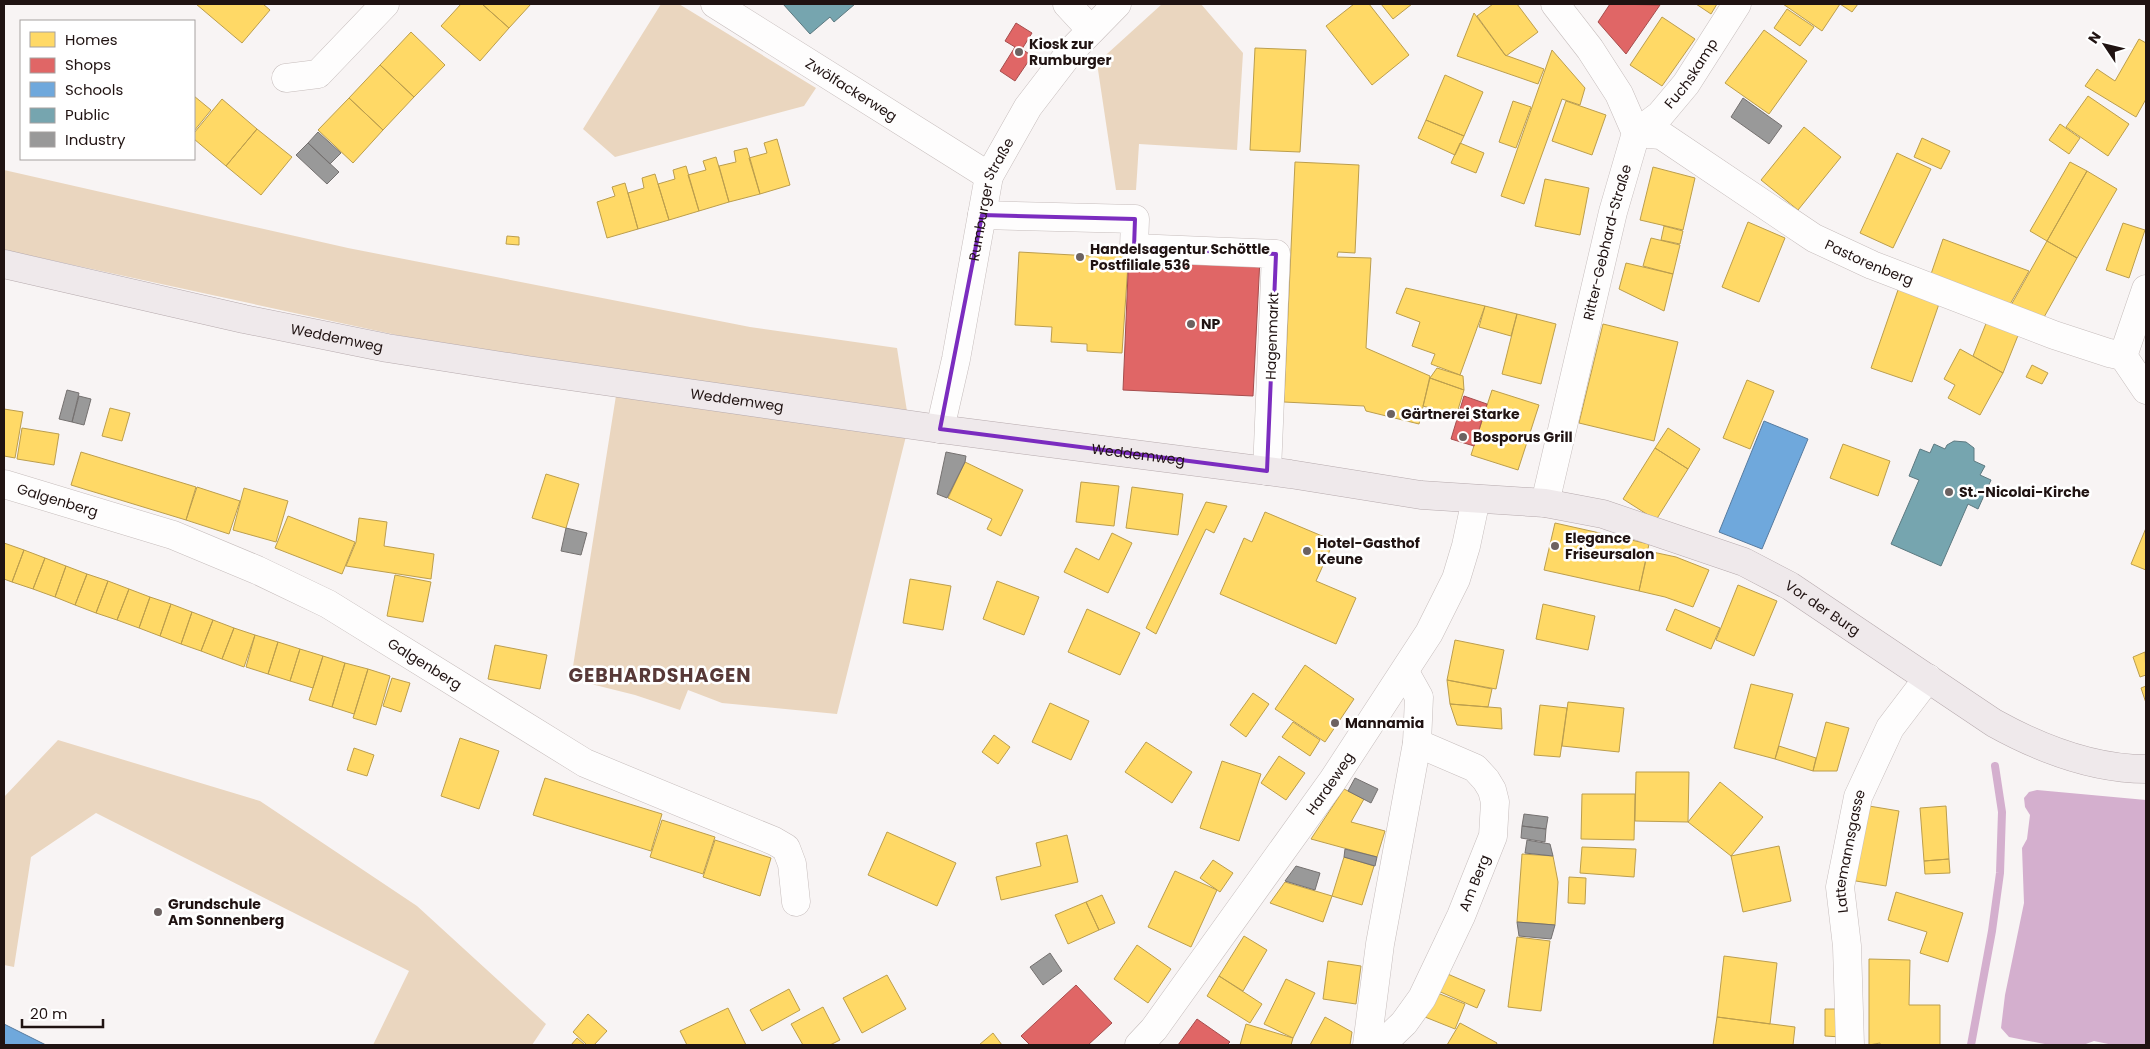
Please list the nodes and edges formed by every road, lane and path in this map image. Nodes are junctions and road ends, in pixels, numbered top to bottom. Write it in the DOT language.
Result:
graph roads {
  1 [pos="385,4"];
  2 [pos="715,4"];
  3 [pos="1067,4"];
  4 [pos="1117,4"];
  5 [pos="1555,4"];
  6 [pos="1736,4"];
  7 [pos="1091,30"];
  8 [pos="286,78"];
  9 [pos="1636,133"];
  10 [pos="989,176"];
  11 [pos="982,214"];
  12 [pos="4,264"];
  13 [pos="2146,289"];
  14 [pos="2123,356"];
  15 [pos="2146,390"];
  16 [pos="940,429"];
  17 [pos="1267,471"];
  18 [pos="4,484"];
  19 [pos="1476,498"];
  20 [pos="1545,503"];
  21 [pos="1405,672"];
  22 [pos="1928,678"];
  23 [pos="1417,743"];
  24 [pos="2146,769"];
  25 [pos="796,902"];
  26 [pos="1139,1045"];
  27 [pos="1367,1045"];
  28 [pos="1381,1045"];
  29 [pos="1850,1045"];
  1 -- 8 [label="street"];
  2 -- 10 [label="street, Zwölfackerweg"];
  3 -- 7 [label="street"];
  4 -- 7 [label="street, Rumburger Straße"];
  5 -- 9 [label="street"];
  6 -- 9 [label="street, Fuchskamp"];
  7 -- 10 [label="street, Rumburger Straße"];
  9 -- 14 [label="street, Pastorenberg"];
  9 -- 20 [label="street, Ritter-Gebhard-Straße"];
  10 -- 11 [label="street, Rumburger Straße"];
  11 -- 16 [label="street, Rumburger Straße"];
  11 -- 17 [label="street, Hagenmarkt"];
  12 -- 16 [label="main road, Weddemweg"];
  13 -- 14 [label="street"];
  14 -- 15 [label="street"];
  16 -- 17 [label="main road, Weddemweg"];
  17 -- 19 [label="main road, Weddemweg"];
  18 -- 25 [label="street, Galgenberg"];
  19 -- 20 [label="main road, Vor der Burg"];
  19 -- 21 [label="street, Hardeweg"];
  20 -- 22 [label="main road, Vor der Burg"];
  21 -- 23 [label="street"];
  21 -- 26 [label="street, Hardeweg"];
  22 -- 24 [label="main road, Vor der Burg"];
  22 -- 29 [label="street, Lattemannsgasse"];
  23 -- 27 [label="street"];
  23 -- 28 [label="street, Am Berg"];
}
